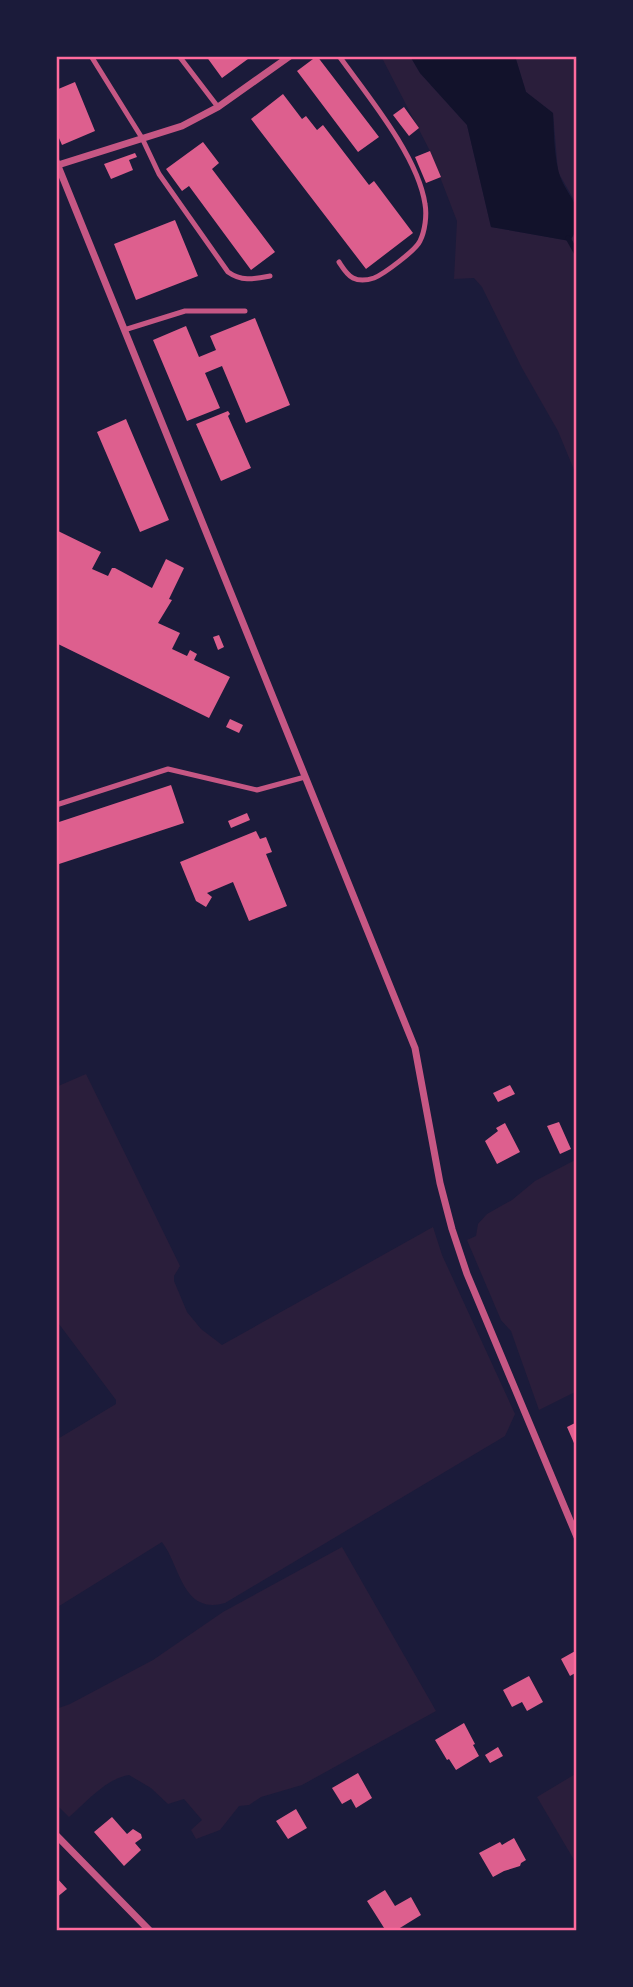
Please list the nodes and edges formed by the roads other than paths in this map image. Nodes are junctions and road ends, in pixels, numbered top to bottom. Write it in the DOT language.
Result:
graph roads {
  1 [pos="91,56"];
  2 [pos="179,56"];
  3 [pos="290,56"];
  4 [pos="339,56"];
  5 [pos="218,107"];
  6 [pos="142,138"];
  7 [pos="57,163"];
  8 [pos="339,262"];
  9 [pos="270,276"];
  10 [pos="245,311"];
  11 [pos="124,330"];
  12 [pos="305,777"];
  13 [pos="56,805"];
  14 [pos="577,1538"];
  15 [pos="56,1835"];
  16 [pos="149,1931"];
  1 -- 6 [label="lane"];
  2 -- 5 [label="lane"];
  3 -- 5 [label="street"];
  4 -- 8 [label="lane"];
  5 -- 6 [label="street"];
  6 -- 7 [label="street"];
  6 -- 9 [label="lane"];
  7 -- 11 [label="street"];
  10 -- 11 [label="lane"];
  11 -- 12 [label="street"];
  12 -- 13 [label="lane"];
  12 -- 14 [label="street"];
  15 -- 16 [label="street"];
}
